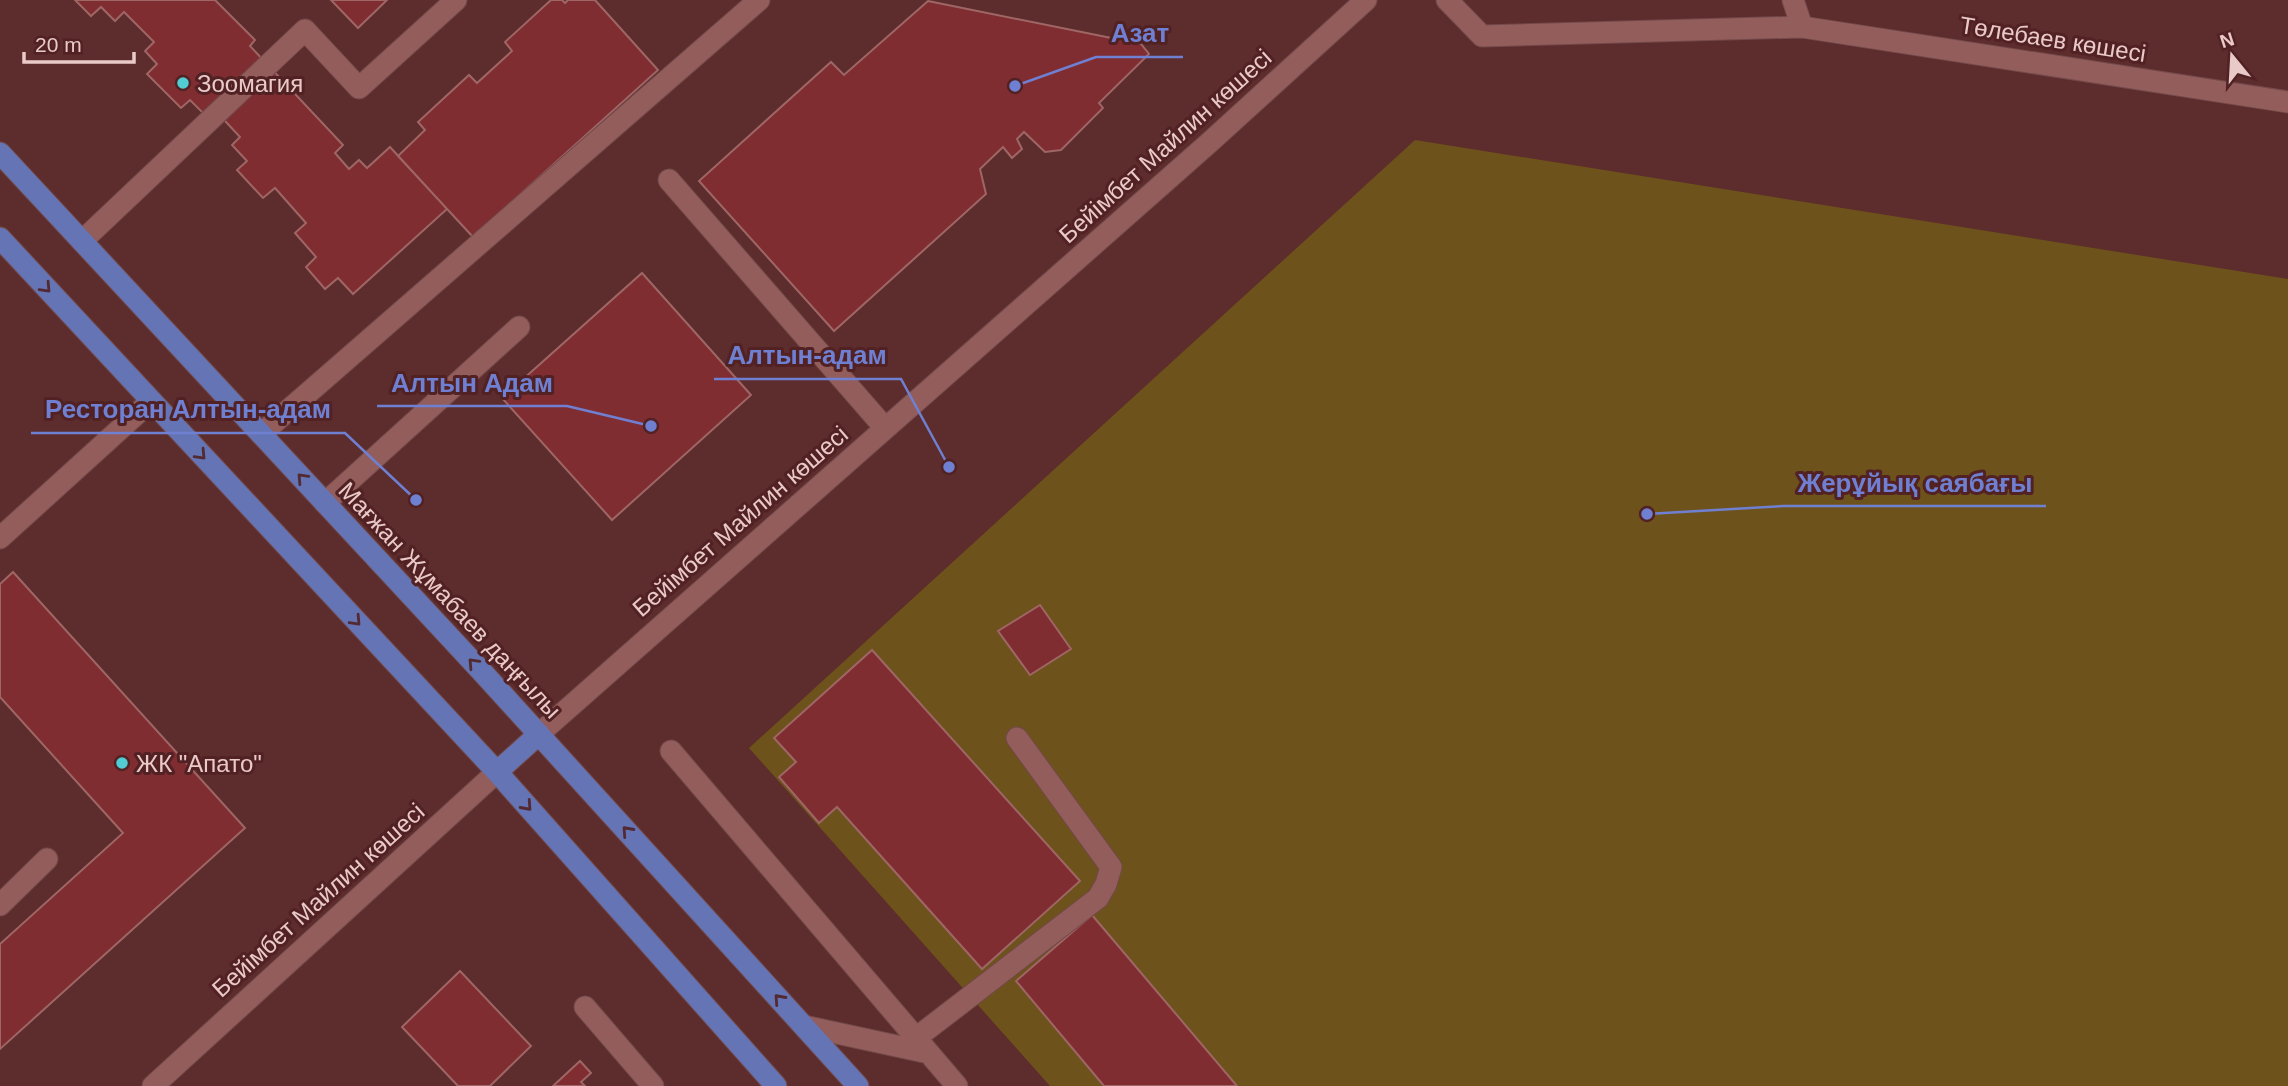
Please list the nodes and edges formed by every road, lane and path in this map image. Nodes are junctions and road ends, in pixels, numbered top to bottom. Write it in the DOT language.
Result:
graph roads {
  1 [pos="456,0"];
  2 [pos="759,0"];
  3 [pos="1366,0"];
  4 [pos="1447,0"];
  5 [pos="1793,0"];
  6 [pos="1802,27"];
  7 [pos="2288,102"];
  8 [pos="0,153"];
  9 [pos="669,180"];
  10 [pos="0,238"];
  11 [pos="82,241"];
  12 [pos="519,327"];
  13 [pos="151,401"];
  14 [pos="885,428"];
  15 [pos="261,434"];
  16 [pos="325,503"];
  17 [pos="0,538"];
  18 [pos="539,734"];
  19 [pos="1017,738"];
  20 [pos="671,751"];
  21 [pos="497,772"];
  22 [pos="47,859"];
  23 [pos="0,905"];
  24 [pos="585,1007"];
  25 [pos="804,1026"];
  26 [pos="923,1045"];
  27 [pos="153,1086"];
  28 [pos="653,1086"];
  29 [pos="776,1086"];
  30 [pos="858,1086"];
  31 [pos="957,1086"];
  1 -- 11 [label="street"];
  2 -- 15 [label="street"];
  3 -- 14 [label="street, Бейімбет Майлин көшесі"];
  4 -- 6 [label="street, Төлебаев көшесі"];
  5 -- 6 [label="street"];
  6 -- 7 [label="street, Төлебаев көшесі"];
  8 -- 11 [label="main road, Мағжан Жұмабаев даңғылы"];
  9 -- 14 [label="street"];
  10 -- 13 [label="main road, one-way"];
  11 -- 15 [label="main road, Мағжан Жұмабаев даңғылы"];
  12 -- 16 [label="street"];
  13 -- 17 [label="street"];
  13 -- 21 [label="main road, one-way"];
  14 -- 18 [label="street, Бейімбет Майлин көшесі"];
  16 -- 15 [label="main road, Мағжан Жұмабаев даңғылы, one-way"];
  18 -- 16 [label="main road, Мағжан Жұмабаев даңғылы, one-way"];
  18 -- 21 [label="main road, Бейімбет Майлин көшесі"];
  25 -- 18 [label="main road, Мағжан Жұмабаев даңғылы, one-way"];
  19 -- 26 [label="street"];
  20 -- 26 [label="street"];
  21 -- 27 [label="street, Бейімбет Майлин көшесі"];
  21 -- 29 [label="main road, one-way"];
  22 -- 23 [label="street"];
  24 -- 28 [label="street"];
  25 -- 26 [label="street"];
  25 -- 30 [label="main road, Мағжан Жұмабаев даңғылы"];
  26 -- 31 [label="street"];
}
